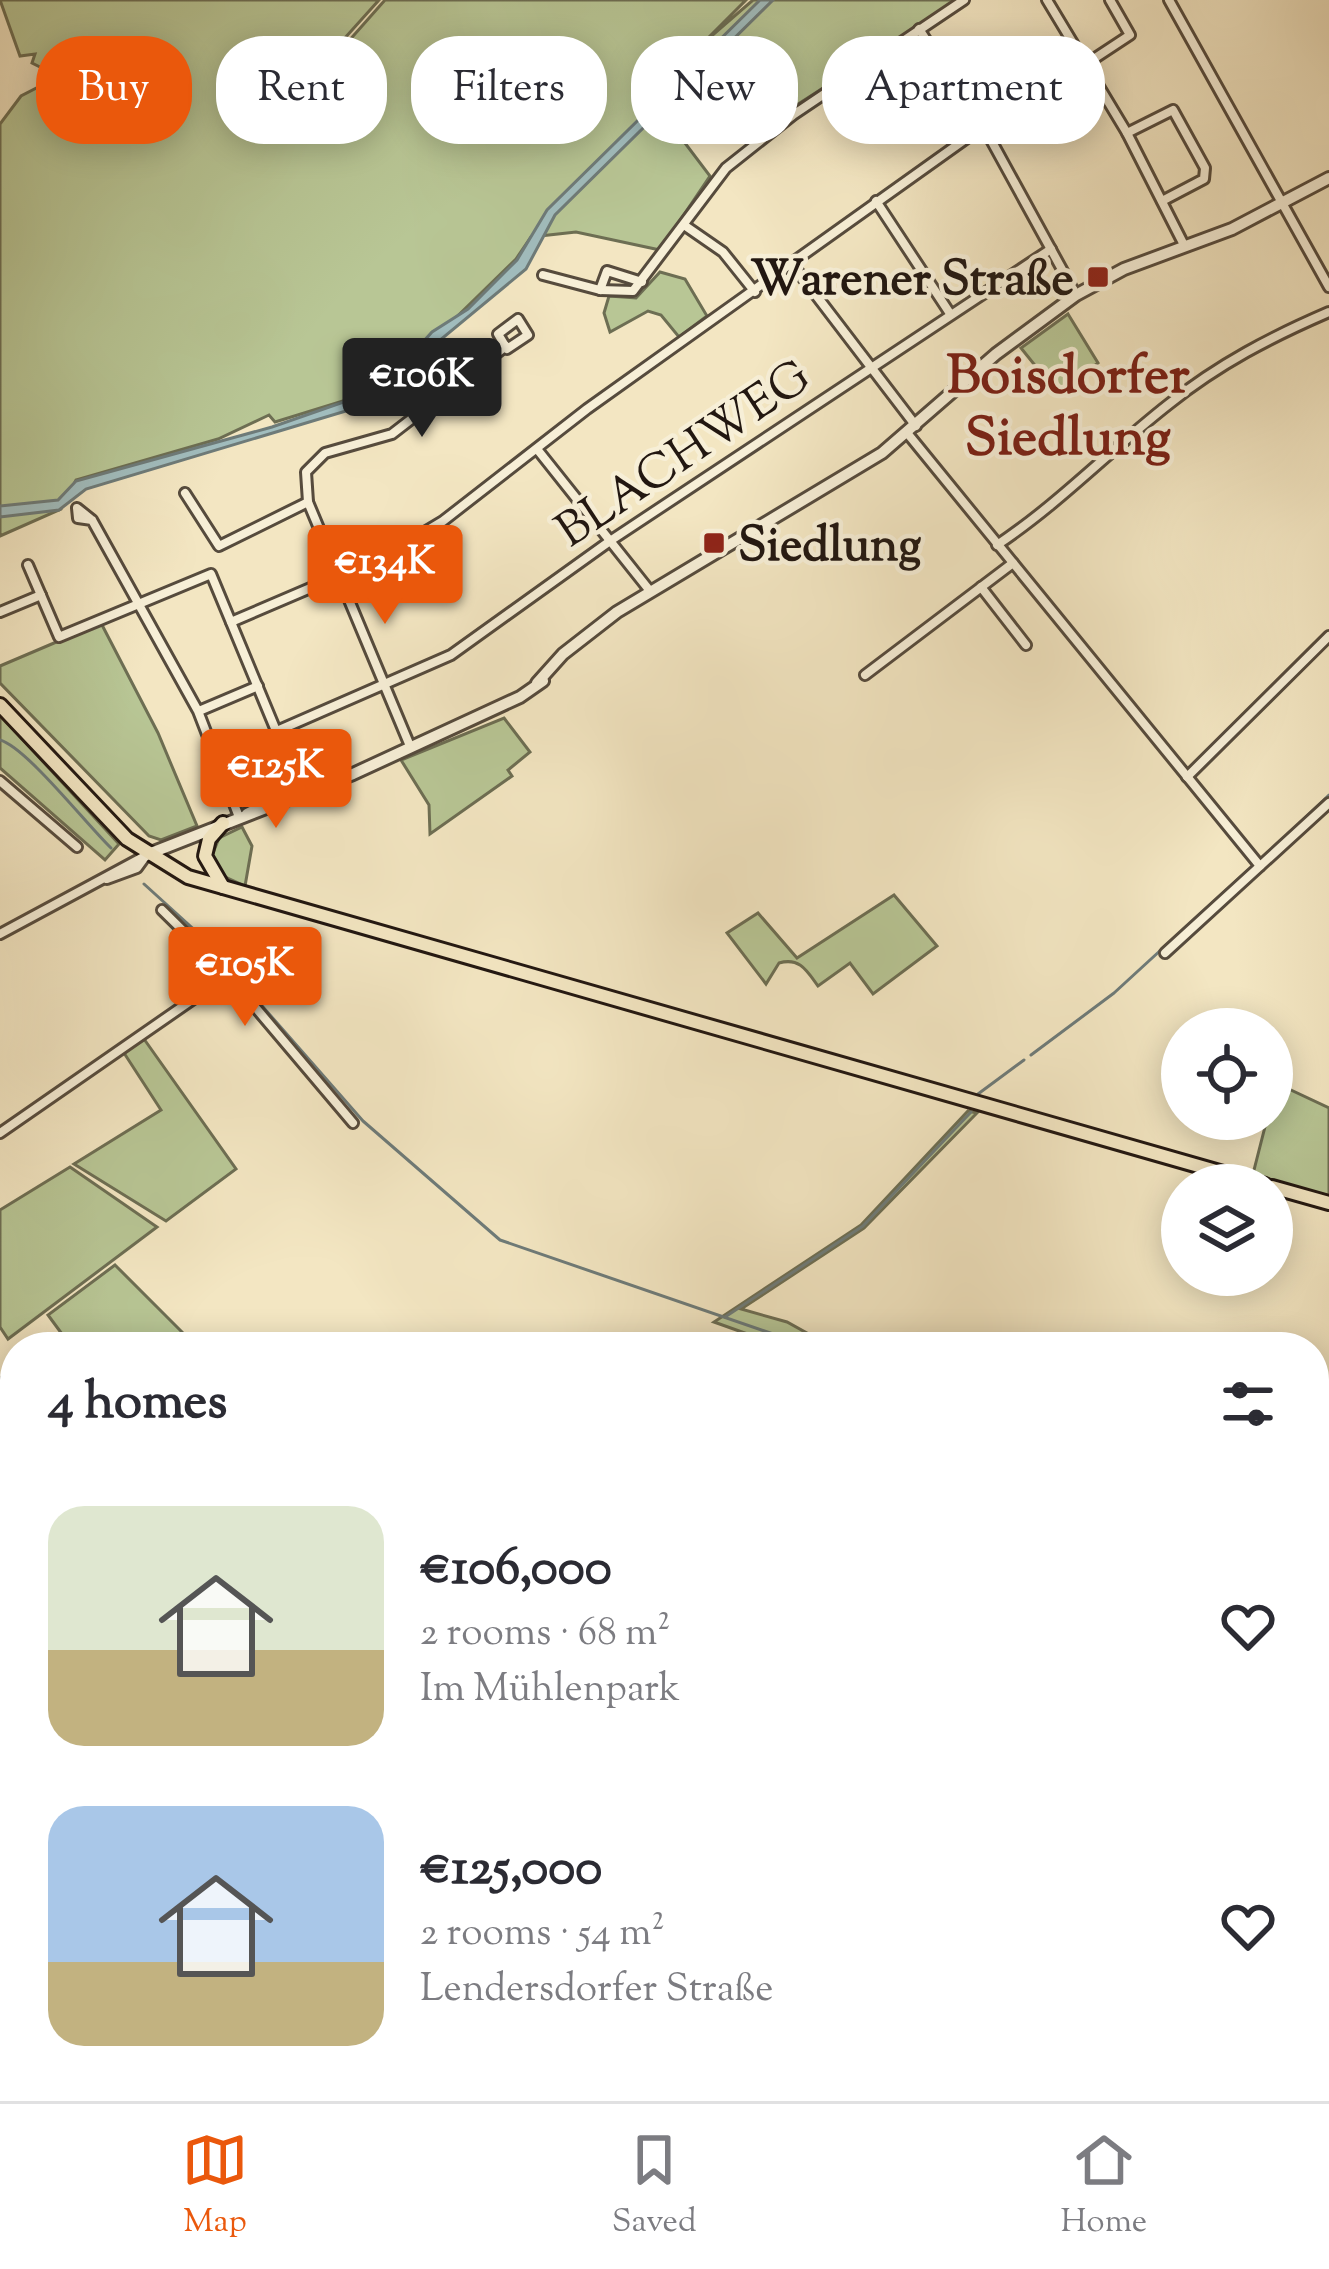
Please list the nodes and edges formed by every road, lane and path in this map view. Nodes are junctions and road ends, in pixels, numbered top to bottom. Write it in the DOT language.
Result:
graph roads {
  1 [pos="964,0"];
  2 [pos="1047,0"];
  3 [pos="1110,0"];
  4 [pos="1169,0"];
  5 [pos="920,29"];
  6 [pos="924,36"];
  7 [pos="1069,36"];
  8 [pos="1105,51"];
  9 [pos="1105,96"];
  10 [pos="1127,133"];
  11 [pos="958,144"];
  12 [pos="990,144"];
  13 [pos="1329,178"];
  14 [pos="876,201"];
  15 [pos="1162,201"];
  16 [pos="1280,204"];
  17 [pos="684,225"];
  18 [pos="1184,245"];
  19 [pos="1051,249"];
  20 [pos="793,265"];
  21 [pos="544,275"];
  22 [pos="642,282"];
  23 [pos="1329,286"];
  24 [pos="599,290"];
  25 [pos="755,292"];
  26 [pos="1076,295"];
  27 [pos="1329,311"];
  28 [pos="949,313"];
  29 [pos="506,346"];
  30 [pos="874,366"];
  31 [pos="912,430"];
  32 [pos="537,449"];
  33 [pos="185,493"];
  34 [pos="308,502"];
  35 [pos="92,520"];
  36 [pos="610,541"];
  37 [pos="997,545"];
  38 [pos="1013,562"];
  39 [pos="28,566"];
  40 [pos="340,578"];
  41 [pos="981,587"];
  42 [pos="650,591"];
  43 [pos="41,595"];
  44 [pos="140,604"];
  45 [pos="0,612"];
  46 [pos="232,622"];
  47 [pos="1329,636"];
  48 [pos="1026,645"];
  49 [pos="865,675"];
  50 [pos="386,685"];
  51 [pos="258,686"];
  52 [pos="0,705"];
  53 [pos="198,711"];
  54 [pos="277,731"];
  55 [pos="410,746"];
  56 [pos="1187,777"];
  57 [pos="0,781"];
  58 [pos="301,791"];
  59 [pos="1329,803"];
  60 [pos="243,815"];
  61 [pos="223,823"];
  62 [pos="77,847"];
  63 [pos="146,856"];
  64 [pos="1260,866"];
  65 [pos="224,888"];
  66 [pos="162,910"];
  67 [pos="0,934"];
  68 [pos="1166,953"];
  69 [pos="228,975"];
  70 [pos="353,1124"];
  71 [pos="0,1133"];
  72 [pos="1191,1164"];
  73 [pos="1293,1193"];
  74 [pos="1329,1203"];
  1 -- 5 [label="street"];
  2 -- 7 [label="street"];
  3 -- 8 [label="street"];
  4 -- 16 [label="street"];
  5 -- 6 [label="street"];
  5 -- 17 [label="street"];
  9 -- 10 [label="street"];
  10 -- 15 [label="street"];
  10 -- 15 [label="street"];
  11 -- 14 [label="street"];
  12 -- 19 [label="street"];
  13 -- 16 [label="street"];
  14 -- 20 [label="street"];
  14 -- 28 [label="street"];
  15 -- 18 [label="street"];
  16 -- 18 [label="street"];
  16 -- 23 [label="street"];
  17 -- 22 [label="street"];
  17 -- 25 [label="street"];
  18 -- 26 [label="street"];
  19 -- 26 [label="street"];
  19 -- 28 [label="street, BLACHWEG"];
  20 -- 25 [label="street"];
  20 -- 30 [label="street"];
  21 -- 24 [label="street"];
  22 -- 24 [label="street"];
  22 -- 24 [label="street"];
  25 -- 32 [label="street"];
  26 -- 31 [label="street"];
  27 -- 37 [label="street"];
  28 -- 30 [label="street, BLACHWEG"];
  29 -- 34 [label="street"];
  30 -- 31 [label="street"];
  30 -- 36 [label="street, BLACHWEG"];
  31 -- 37 [label="street"];
  31 -- 42 [label="street"];
  32 -- 36 [label="street"];
  32 -- 40 [label="street"];
  33 -- 34 [label="street"];
  34 -- 40 [label="street"];
  35 -- 44 [label="street"];
  36 -- 42 [label="street"];
  36 -- 50 [label="street, BLACHWEG"];
  37 -- 38 [label="street"];
  38 -- 41 [label="street"];
  38 -- 56 [label="street"];
  39 -- 43 [label="street"];
  40 -- 46 [label="street"];
  40 -- 50 [label="street"];
  41 -- 48 [label="street"];
  41 -- 49 [label="street"];
  42 -- 55 [label="street"];
  43 -- 44 [label="street"];
  43 -- 45 [label="street"];
  44 -- 46 [label="street"];
  44 -- 53 [label="street"];
  46 -- 51 [label="street"];
  47 -- 56 [label="street"];
  50 -- 54 [label="street, BLACHWEG"];
  50 -- 55 [label="street"];
  51 -- 53 [label="street"];
  51 -- 54 [label="street"];
  52 -- 63 [label="main road"];
  53 -- 60 [label="street"];
  54 -- 58 [label="street"];
  55 -- 58 [label="street"];
  56 -- 64 [label="street"];
  57 -- 62 [label="street"];
  58 -- 60 [label="street"];
  59 -- 64 [label="street"];
  60 -- 61 [label="street"];
  61 -- 63 [label="street"];
  61 -- 65 [label="main road"];
  63 -- 65 [label="main road"];
  63 -- 67 [label="street"];
  64 -- 68 [label="street"];
  65 -- 72 [label="main road"];
  66 -- 69 [label="street"];
  69 -- 70 [label="street"];
  69 -- 71 [label="street"];
  73 -- 74 [label="main road"];
}
